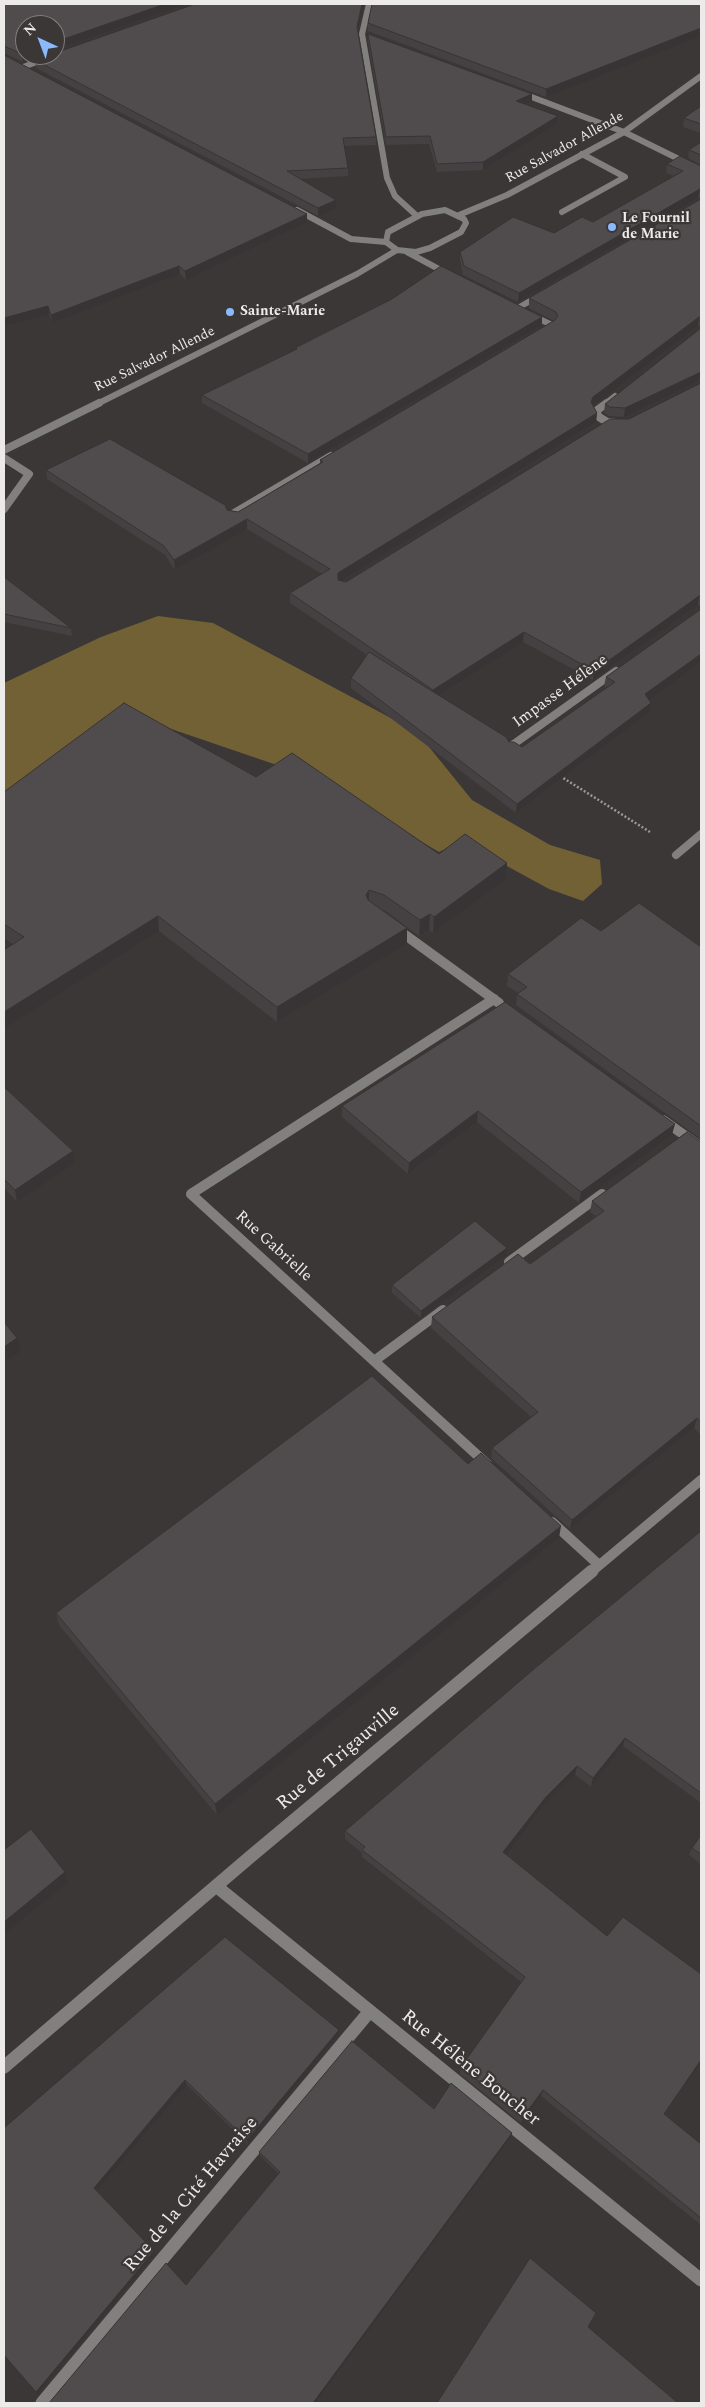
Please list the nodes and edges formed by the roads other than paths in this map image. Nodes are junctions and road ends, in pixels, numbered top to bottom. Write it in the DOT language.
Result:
graph roads {
  1 [pos="369,4"];
  2 [pos="362,34"];
  3 [pos="370,37"];
  4 [pos="23,65"];
  5 [pos="32,72"];
  6 [pos="701,76"];
  7 [pos="511,89"];
  8 [pos="624,132"];
  9 [pos="582,154"];
  10 [pos="701,170"];
  11 [pos="288,206"];
  12 [pos="562,212"];
  13 [pos="459,215"];
  14 [pos="417,216"];
  15 [pos="386,242"];
  16 [pos="397,250"];
  17 [pos="407,252"];
  18 [pos="452,276"];
  19 [pos="551,289"];
  20 [pos="510,304"];
  21 [pos="518,308"];
  22 [pos="544,330"];
  23 [pos="618,394"];
  24 [pos="607,422"];
  25 [pos="625,423"];
  26 [pos="599,428"];
  27 [pos="4,450"];
  28 [pos="341,450"];
  29 [pos="4,458"];
  30 [pos="4,509"];
  31 [pos="231,515"];
  32 [pos="622,666"];
  33 [pos="511,746"];
  34 [pos="701,834"];
  35 [pos="678,853"];
  36 [pos="387,922"];
  37 [pos="494,999"];
  38 [pos="510,1010"];
  39 [pos="652,1112"];
  40 [pos="701,1147"];
  41 [pos="612,1187"];
  42 [pos="501,1268"];
  43 [pos="453,1303"];
  44 [pos="374,1361"];
  45 [pos="498,1474"];
  46 [pos="701,1480"];
  47 [pos="542,1514"];
  48 [pos="599,1566"];
  49 [pos="216,1886"];
  50 [pos="370,2011"];
  51 [pos="4,2067"];
  52 [pos="701,2280"];
  53 [pos="42,2403"];
  1 -- 2 [label="street"];
  2 -- 3 [label="street"];
  2 -- 14 [label="street"];
  4 -- 5 [label="street"];
  6 -- 8 [label="street, Rue Salvador Allende"];
  7 -- 8 [label="street"];
  8 -- 9 [label="street, Rue Salvador Allende"];
  8 -- 10 [label="street"];
  9 -- 12 [label="street"];
  9 -- 13 [label="street, Rue Salvador Allende"];
  11 -- 15 [label="street"];
  13 -- 14 [label="street"];
  13 -- 17 [label="street"];
  14 -- 15 [label="street"];
  15 -- 16 [label="street"];
  16 -- 17 [label="street"];
  16 -- 27 [label="street, Rue Salvador Allende"];
  17 -- 18 [label="street"];
  19 -- 21 [label="street"];
  20 -- 21 [label="street"];
  21 -- 22 [label="street"];
  23 -- 24 [label="street"];
  24 -- 25 [label="street"];
  24 -- 26 [label="street"];
  28 -- 31 [label="street"];
  29 -- 30 [label="street"];
  32 -- 33 [label="street, Impasse Hélène"];
  34 -- 35 [label="street"];
  36 -- 37 [label="street"];
  37 -- 38 [label="street"];
  37 -- 44 [label="street, Rue Gabrielle"];
  39 -- 40 [label="street"];
  41 -- 42 [label="street"];
  43 -- 44 [label="street"];
  44 -- 45 [label="street, Rue Gabrielle"];
  46 -- 48 [label="street, Rue de Trigauville"];
  47 -- 48 [label="street"];
  48 -- 49 [label="street, Rue de Trigauville"];
  49 -- 50 [label="street, Rue Hélène Boucher"];
  49 -- 51 [label="street, Rue de Trigauville"];
  50 -- 52 [label="street, Rue Hélène Boucher"];
  50 -- 53 [label="street, Rue de la Cité Havraise"];
}
